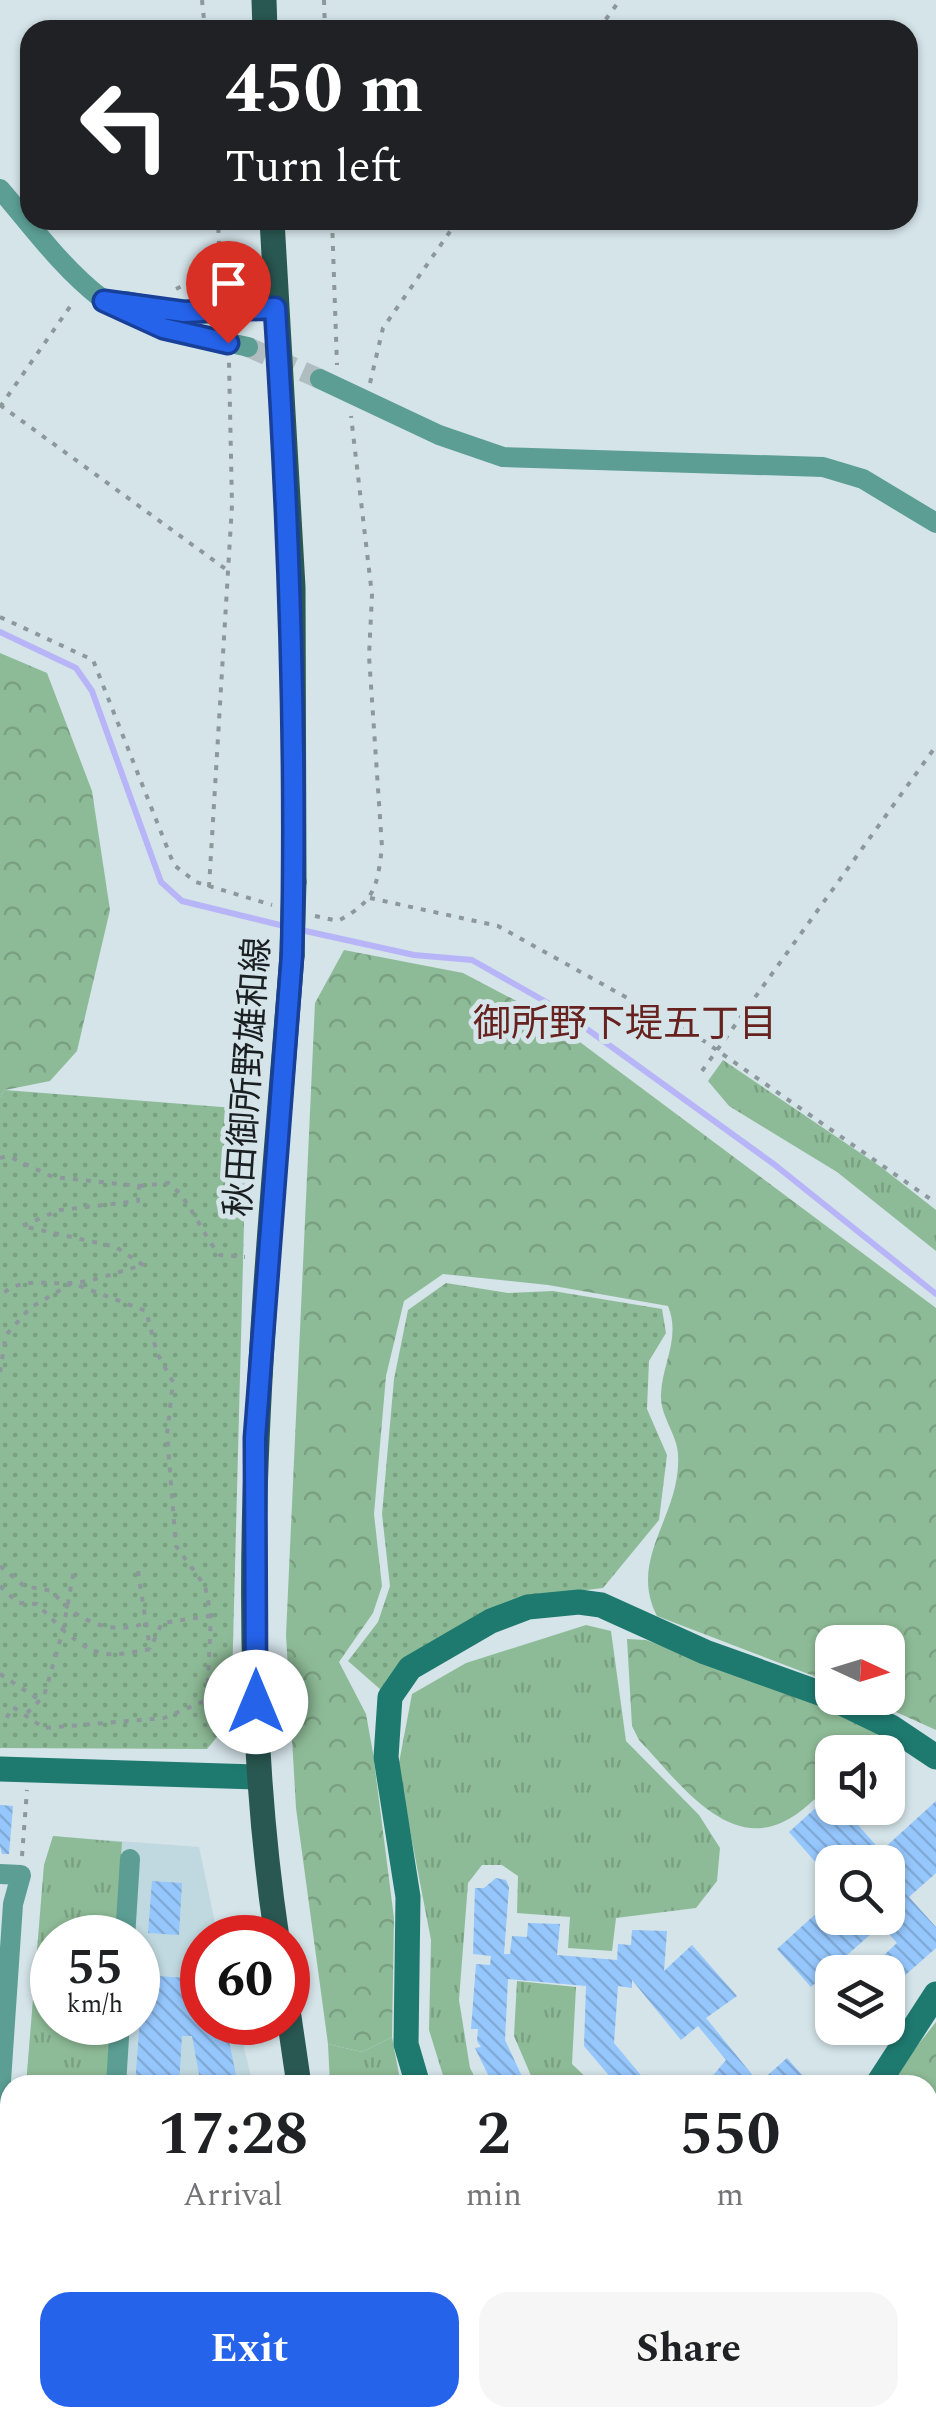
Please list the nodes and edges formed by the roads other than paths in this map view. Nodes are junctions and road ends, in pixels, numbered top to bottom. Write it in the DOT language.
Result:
graph roads {
  1 [pos="0,190"];
  2 [pos="20,212"];
  3 [pos="36,230"];
  4 [pos="272,230"];
  5 [pos="104,301"];
  6 [pos="275,308"];
  7 [pos="238,345"];
  8 [pos="343,391"];
  9 [pos="936,523"];
  10 [pos="936,1757"];
  11 [pos="0,1770"];
  12 [pos="256,1777"];
  13 [pos="130,1859"];
  14 [pos="10,1875"];
  15 [pos="126,1915"];
  16 [pos="273,1915"];
  17 [pos="936,1994"];
  18 [pos="3,1996"];
  19 [pos="119,2045"];
  20 [pos="293,2045"];
  21 [pos="1,2075"];
  22 [pos="117,2075"];
  23 [pos="298,2075"];
  24 [pos="415,2075"];
  25 [pos="883,2075"];
  1 -- 2 [label="street"];
  3 -- 5 [label="street"];
  4 -- 6 [label="main road, 秋田御所野雄和線"];
  5 -- 6 [label="street"];
  5 -- 7 [label="street"];
  6 -- 12 [label="main road, 秋田御所野雄和線, bridge"];
  8 -- 9 [label="street"];
  10 -- 24 [label="street"];
  11 -- 12 [label="street"];
  12 -- 16 [label="main road, 秋田御所野雄和線"];
  13 -- 15 [label="street"];
  14 -- 18 [label="street"];
  17 -- 25 [label="street"];
  18 -- 21 [label="street"];
  19 -- 22 [label="street"];
  20 -- 23 [label="main road"];
}
